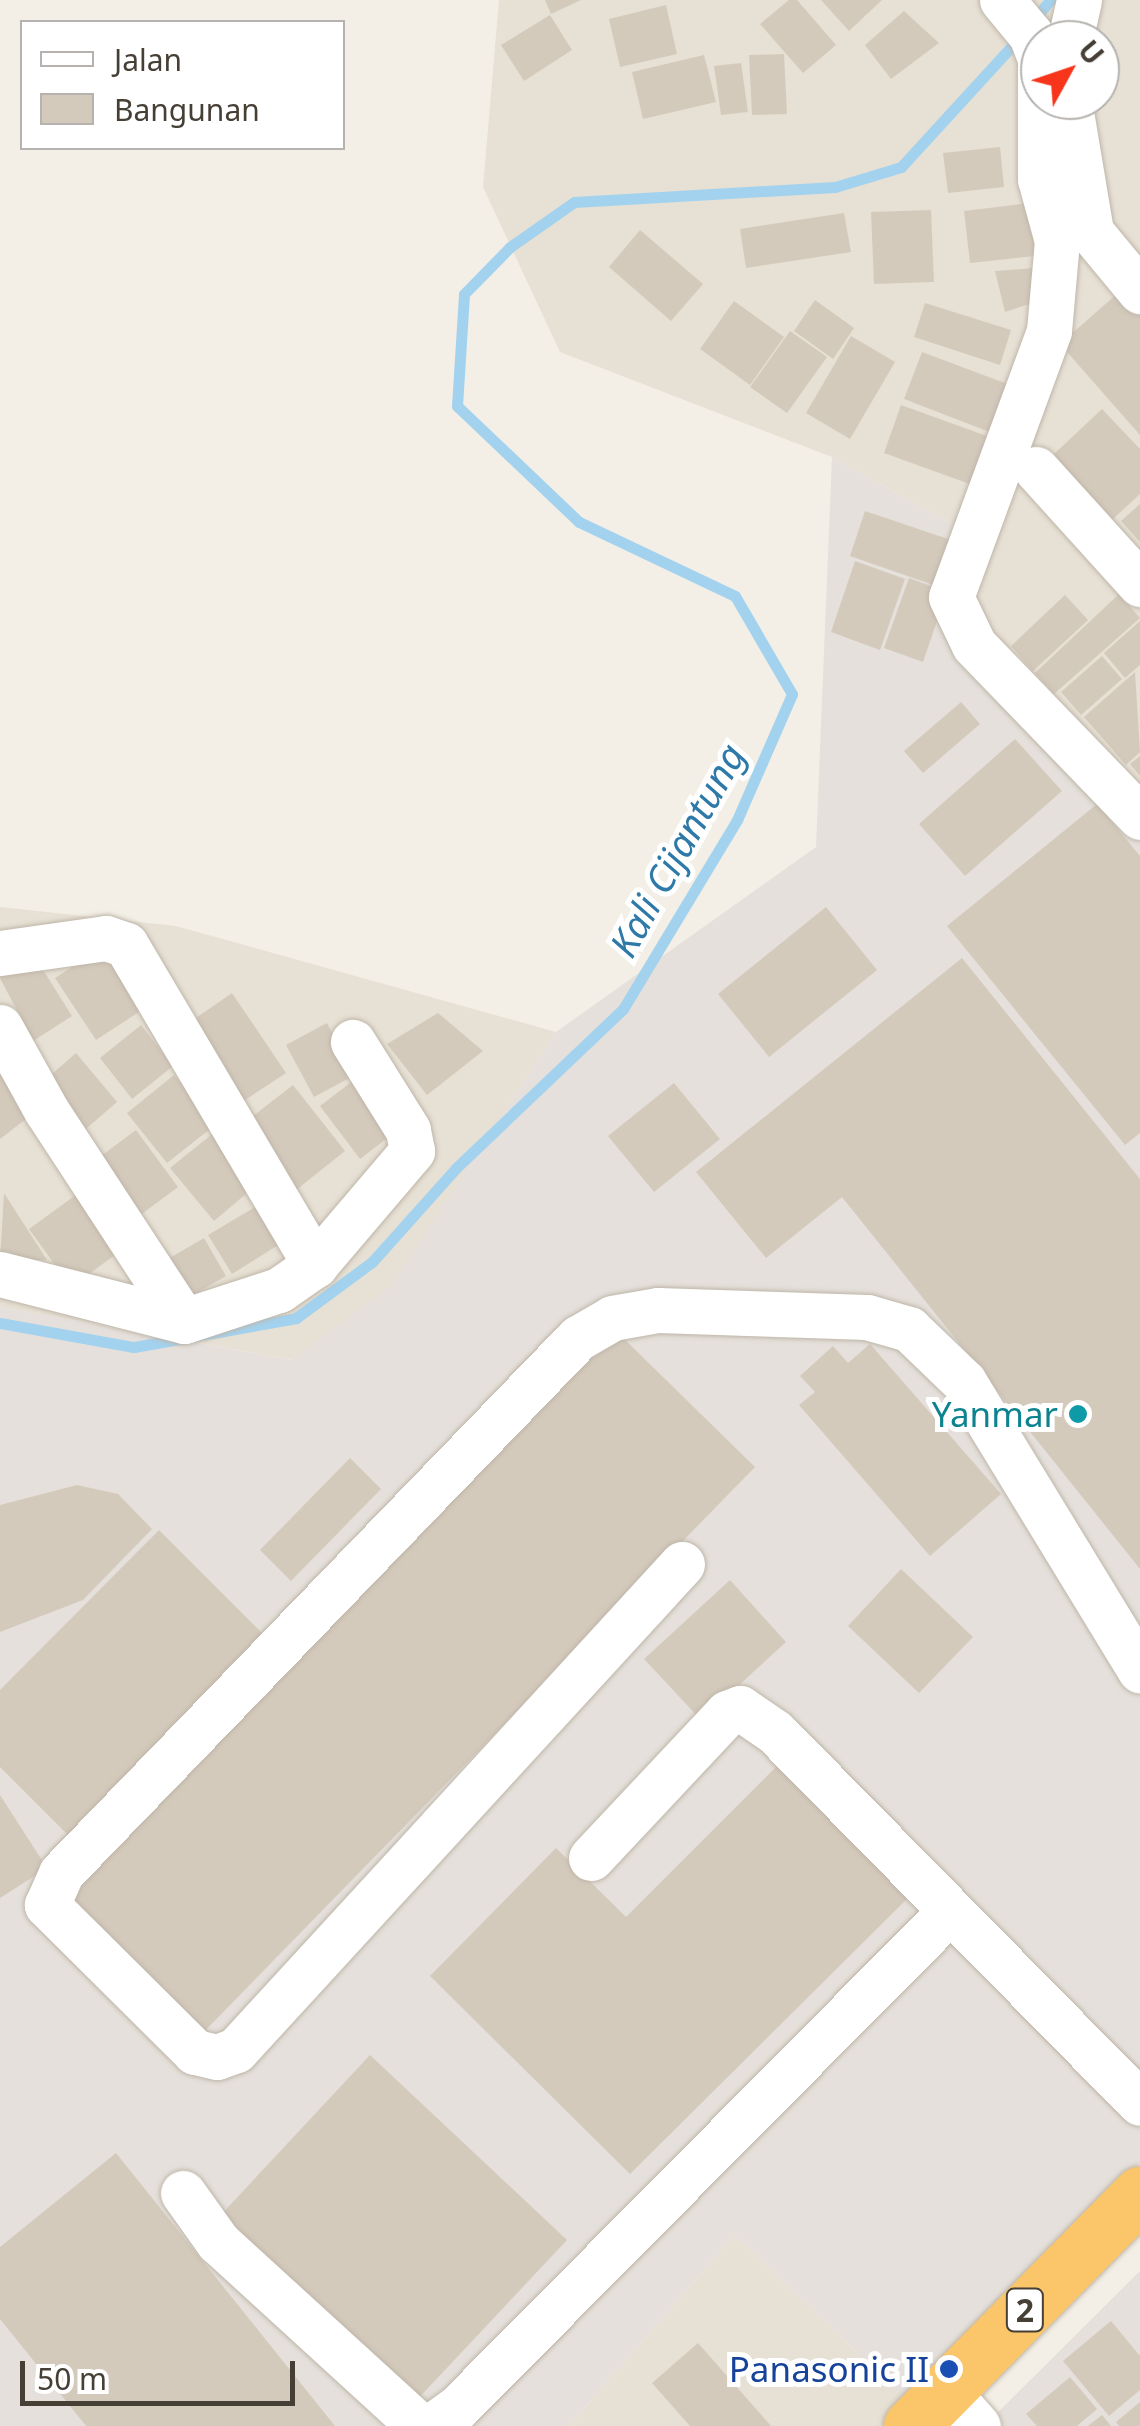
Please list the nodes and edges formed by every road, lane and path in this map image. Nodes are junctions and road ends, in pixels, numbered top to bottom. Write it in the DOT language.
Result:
graph roads {
  1 [pos="1079,0"];
  2 [pos="1052,20"];
  3 [pos="1037,120"];
  4 [pos="1069,120"];
  5 [pos="1074,236"];
  6 [pos="1140,290"];
  7 [pos="1036,469"];
  8 [pos="1140,584"];
  9 [pos="1140,817"];
  10 [pos="0,953"];
  11 [pos="0,1027"];
  12 [pos="353,1042"];
  13 [pos="315,1265"];
  14 [pos="0,1274"];
  15 [pos="184,1321"];
  16 [pos="682,1564"];
  17 [pos="1140,1670"];
  18 [pos="591,1858"];
  19 [pos="949,1912"];
  20 [pos="1140,2103"];
  21 [pos="183,2193"];
  22 [pos="1140,2194"];
  23 [pos="1140,2240"];
  24 [pos="952,2416"];
  25 [pos="430,2426"];
  1 -- 2 [label="street"];
  3 -- 5 [label="street"];
  4 -- 5 [label="street"];
  5 -- 6 [label="street"];
  5 -- 9 [label="street"];
  7 -- 8 [label="street"];
  10 -- 13 [label="street"];
  11 -- 15 [label="street"];
  12 -- 13 [label="street"];
  13 -- 15 [label="street"];
  14 -- 15 [label="street"];
  16 -- 17 [label="street"];
  18 -- 19 [label="street"];
  19 -- 20 [label="street"];
  19 -- 25 [label="street"];
  21 -- 25 [label="street"];
  22 -- 24 [label="highway, 2"];
  23 -- 24 [label="highway, 2"];
}
